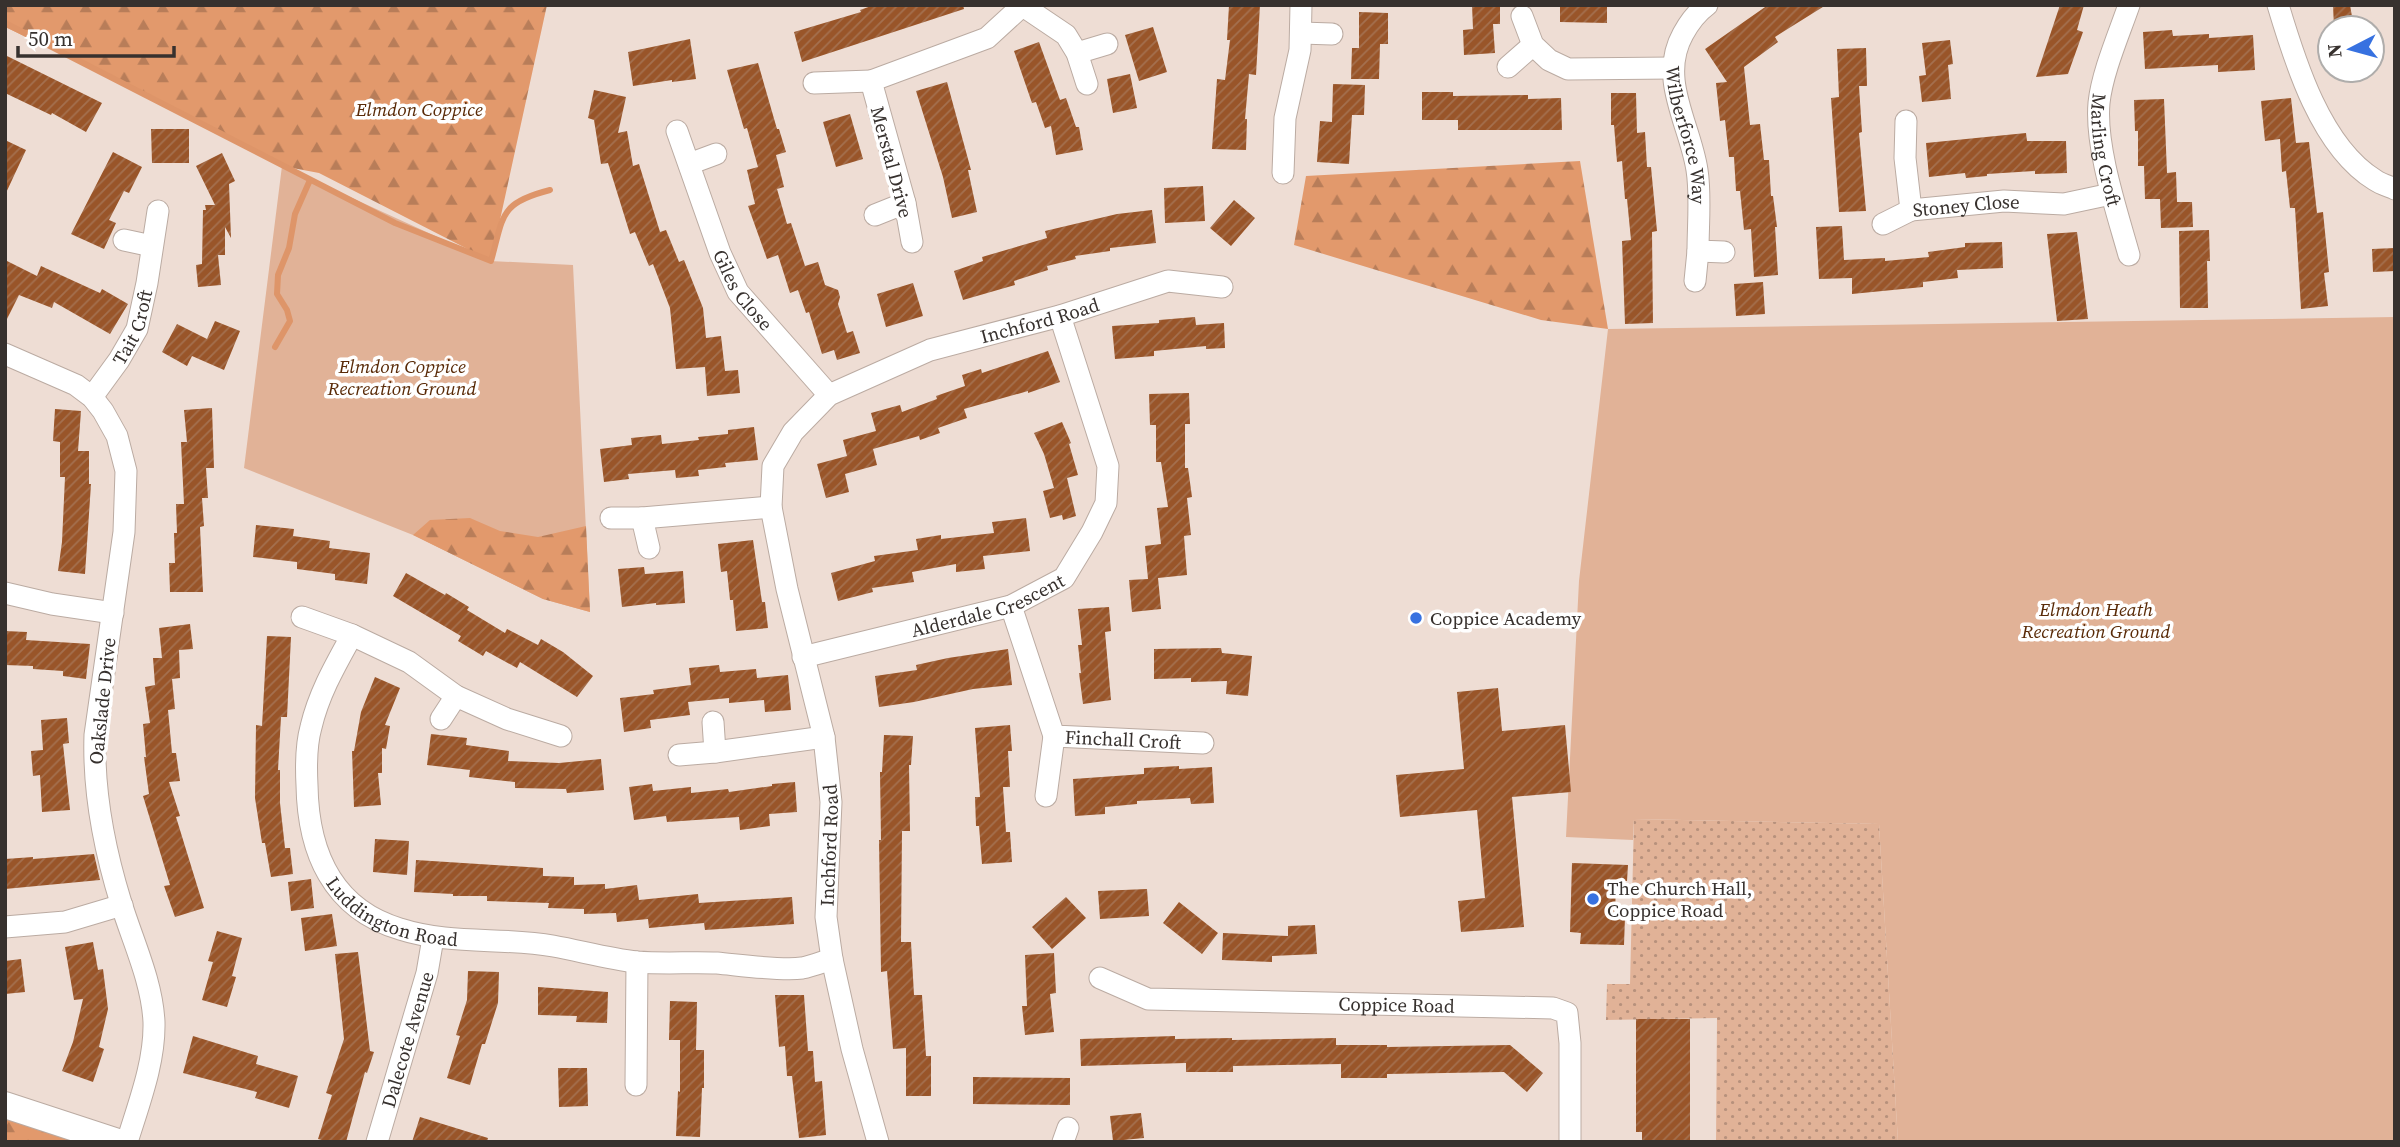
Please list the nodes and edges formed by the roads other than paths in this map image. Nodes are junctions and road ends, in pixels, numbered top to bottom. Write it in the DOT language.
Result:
graph roads {
  1 [pos="1023,5"];
  2 [pos="1301,5"];
  3 [pos="1707,5"];
  4 [pos="2129,5"];
  5 [pos="2278,5"];
  6 [pos="1522,16"];
  7 [pos="1301,33"];
  8 [pos="1332,34"];
  9 [pos="1107,44"];
  10 [pos="1533,45"];
  11 [pos="1077,53"];
  12 [pos="1508,67"];
  13 [pos="1673,68"];
  14 [pos="871,81"];
  15 [pos="814,83"];
  16 [pos="1087,84"];
  17 [pos="1906,121"];
  18 [pos="677,131"];
  19 [pos="716,154"];
  20 [pos="689,164"];
  21 [pos="1283,173"];
  22 [pos="2395,189"];
  23 [pos="2111,194"];
  24 [pos="905,203"];
  25 [pos="1911,210"];
  26 [pos="158,211"];
  27 [pos="874,215"];
  28 [pos="1883,224"];
  29 [pos="124,240"];
  30 [pos="912,242"];
  31 [pos="152,246"];
  32 [pos="1698,251"];
  33 [pos="1724,252"];
  34 [pos="2129,255"];
  35 [pos="1695,281"];
  36 [pos="1222,288"];
  37 [pos="1060,316"];
  38 [pos="5,354"];
  39 [pos="829,395"];
  40 [pos="92,397"];
  41 [pos="771,507"];
  42 [pos="611,518"];
  43 [pos="642,518"];
  44 [pos="649,548"];
  45 [pos="5,593"];
  46 [pos="1011,606"];
  47 [pos="113,613"];
  48 [pos="302,617"];
  49 [pos="352,635"];
  50 [pos="803,657"];
  51 [pos="456,696"];
  52 [pos="441,719"];
  53 [pos="713,722"];
  54 [pos="561,736"];
  55 [pos="1054,736"];
  56 [pos="824,737"];
  57 [pos="1203,743"];
  58 [pos="715,752"];
  59 [pos="679,755"];
  60 [pos="1046,796"];
  61 [pos="122,905"];
  62 [pos="5,927"];
  63 [pos="433,938"];
  64 [pos="832,959"];
  65 [pos="637,962"];
  66 [pos="1100,978"];
  67 [pos="636,1084"];
  68 [pos="5,1105"];
  69 [pos="118,1142"];
  70 [pos="127,1142"];
  71 [pos="377,1142"];
  72 [pos="878,1142"];
  73 [pos="1570,1142"];
  1 -- 11 [label="street, Merstal Drive"];
  1 -- 14 [label="street, Merstal Drive"];
  2 -- 7 [label="street"];
  3 -- 13 [label="street, Wilberforce Way"];
  4 -- 23 [label="street, Marling Croft"];
  5 -- 22 [label="street"];
  6 -- 10 [label="street"];
  7 -- 8 [label="street"];
  7 -- 21 [label="street"];
  9 -- 11 [label="street"];
  10 -- 12 [label="street"];
  10 -- 13 [label="street"];
  11 -- 16 [label="street, Merstal Drive"];
  13 -- 32 [label="street, Wilberforce Way"];
  14 -- 15 [label="street, Merstal Drive"];
  14 -- 24 [label="street, Merstal Drive"];
  17 -- 25 [label="street, Stoney Close"];
  18 -- 20 [label="street, Giles Close"];
  19 -- 20 [label="street"];
  20 -- 39 [label="street, Giles Close"];
  23 -- 25 [label="street, Stoney Close"];
  23 -- 34 [label="street, Marling Croft"];
  24 -- 27 [label="street"];
  24 -- 30 [label="street, Merstal Drive"];
  25 -- 28 [label="street"];
  26 -- 31 [label="street, Tait Croft"];
  29 -- 31 [label="street"];
  31 -- 40 [label="street, Tait Croft"];
  32 -- 33 [label="street"];
  32 -- 35 [label="street, Wilberforce Way"];
  36 -- 37 [label="street, Inchford Road"];
  37 -- 39 [label="street, Inchford Road"];
  37 -- 46 [label="street, Alderdale Crescent"];
  38 -- 40 [label="street, Oakslade Drive"];
  39 -- 41 [label="street, Inchford Road"];
  40 -- 47 [label="street, Oakslade Drive"];
  41 -- 43 [label="street"];
  41 -- 50 [label="street, Inchford Road"];
  42 -- 43 [label="street"];
  43 -- 44 [label="street"];
  45 -- 47 [label="street"];
  46 -- 50 [label="street, Alderdale Crescent"];
  46 -- 55 [label="street, Finchall Croft"];
  47 -- 61 [label="street, Oakslade Drive"];
  48 -- 49 [label="street"];
  49 -- 51 [label="street"];
  49 -- 63 [label="street, Luddington Road"];
  50 -- 56 [label="street, Inchford Road"];
  51 -- 52 [label="street"];
  51 -- 54 [label="street"];
  53 -- 58 [label="street"];
  55 -- 57 [label="street, Finchall Croft"];
  55 -- 60 [label="street"];
  56 -- 58 [label="street"];
  56 -- 64 [label="street, Inchford Road"];
  58 -- 59 [label="street"];
  61 -- 62 [label="street"];
  61 -- 70 [label="street, Oakslade Drive"];
  63 -- 65 [label="street, Luddington Road"];
  63 -- 71 [label="street, Dalecote Avenue"];
  64 -- 65 [label="street, Luddington Road"];
  64 -- 72 [label="street, Inchford Road"];
  65 -- 67 [label="street"];
  66 -- 73 [label="street, Coppice Road"];
  68 -- 69 [label="street"];
}
